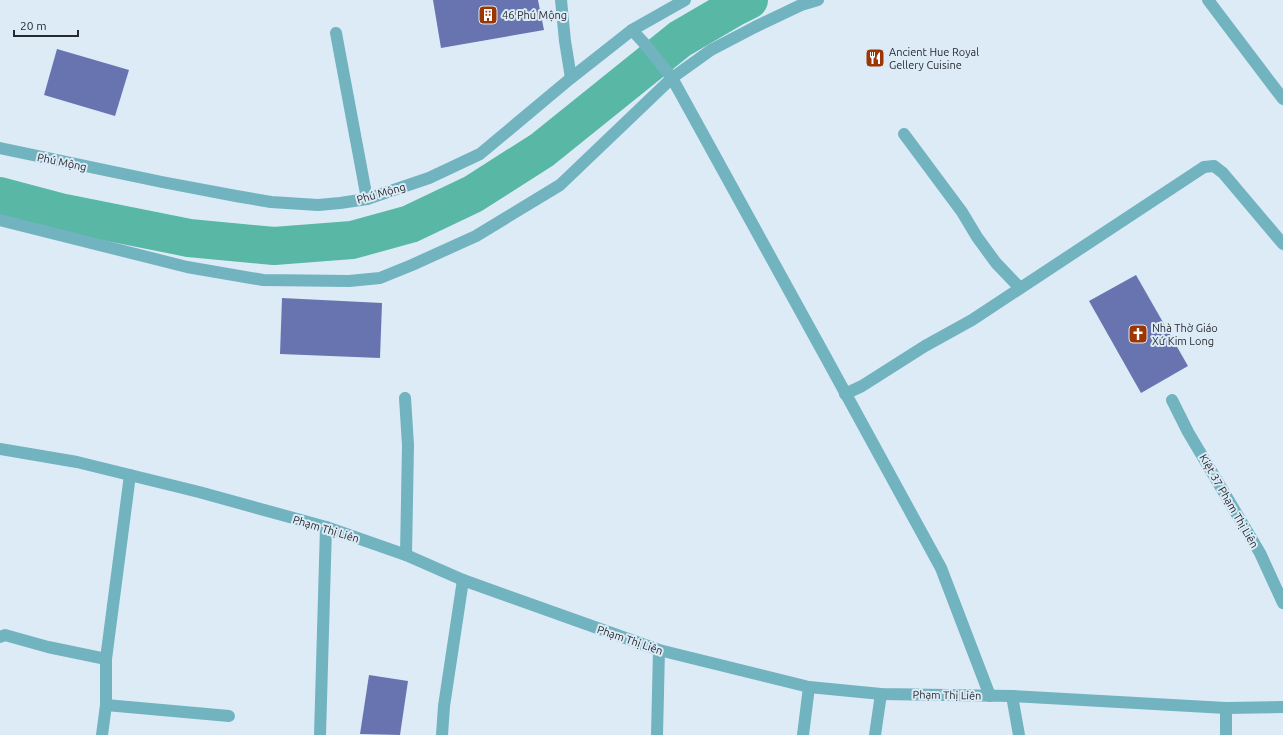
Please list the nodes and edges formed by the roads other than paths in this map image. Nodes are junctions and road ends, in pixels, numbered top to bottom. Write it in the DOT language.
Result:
graph roads {
  1 [pos="561,0"];
  2 [pos="685,0"];
  3 [pos="818,0"];
  4 [pos="1208,0"];
  5 [pos="632,30"];
  6 [pos="336,33"];
  7 [pos="571,78"];
  8 [pos="672,78"];
  9 [pos="1283,99"];
  10 [pos="904,134"];
  11 [pos="0,148"];
  12 [pos="367,199"];
  13 [pos="0,220"];
  14 [pos="1283,244"];
  15 [pos="1020,288"];
  16 [pos="845,394"];
  17 [pos="405,398"];
  18 [pos="1172,400"];
  19 [pos="0,449"];
  20 [pos="130,475"];
  21 [pos="326,527"];
  22 [pos="406,556"];
  23 [pos="463,580"];
  24 [pos="1283,603"];
  25 [pos="0,636"];
  26 [pos="659,650"];
  27 [pos="106,659"];
  28 [pos="808,687"];
  29 [pos="880,694"];
  30 [pos="990,696"];
  31 [pos="1012,696"];
  32 [pos="106,705"];
  33 [pos="1283,707"];
  34 [pos="1226,708"];
  35 [pos="229,716"];
  36 [pos="102,735"];
  37 [pos="320,735"];
  38 [pos="442,735"];
  39 [pos="657,735"];
  40 [pos="803,735"];
  41 [pos="875,735"];
  42 [pos="1019,735"];
  43 [pos="1226,735"];
  1 -- 7 [label="street"];
  2 -- 5 [label="street, Phú Mộng"];
  3 -- 8 [label="street"];
  4 -- 9 [label="street"];
  5 -- 7 [label="street, Phú Mộng"];
  5 -- 8 [label="street"];
  6 -- 12 [label="street"];
  7 -- 12 [label="street, Phú Mộng"];
  8 -- 13 [label="street"];
  8 -- 16 [label="street"];
  10 -- 15 [label="street"];
  11 -- 12 [label="street, Phú Mộng"];
  14 -- 15 [label="street"];
  15 -- 16 [label="street"];
  16 -- 30 [label="street"];
  17 -- 22 [label="street"];
  18 -- 24 [label="street, Kiệt 37 Phạm Thị Liên"];
  19 -- 20 [label="street, Phạm Thị Liên"];
  20 -- 21 [label="street, Phạm Thị Liên"];
  20 -- 27 [label="street"];
  21 -- 22 [label="street, Phạm Thị Liên"];
  21 -- 37 [label="street"];
  22 -- 23 [label="street, Phạm Thị Liên"];
  23 -- 26 [label="street, Phạm Thị Liên"];
  23 -- 38 [label="street"];
  25 -- 27 [label="street"];
  26 -- 28 [label="street, Phạm Thị Liên"];
  26 -- 39 [label="street"];
  27 -- 32 [label="street"];
  28 -- 29 [label="street, Phạm Thị Liên"];
  28 -- 40 [label="street"];
  29 -- 30 [label="street, Phạm Thị Liên"];
  29 -- 41 [label="street"];
  30 -- 31 [label="street, Phạm Thị Liên"];
  31 -- 34 [label="street, Phạm Thị Liên"];
  31 -- 42 [label="street"];
  32 -- 35 [label="street"];
  32 -- 36 [label="street"];
  33 -- 34 [label="street, Phạm Thị Liên"];
  34 -- 43 [label="street"];
}
